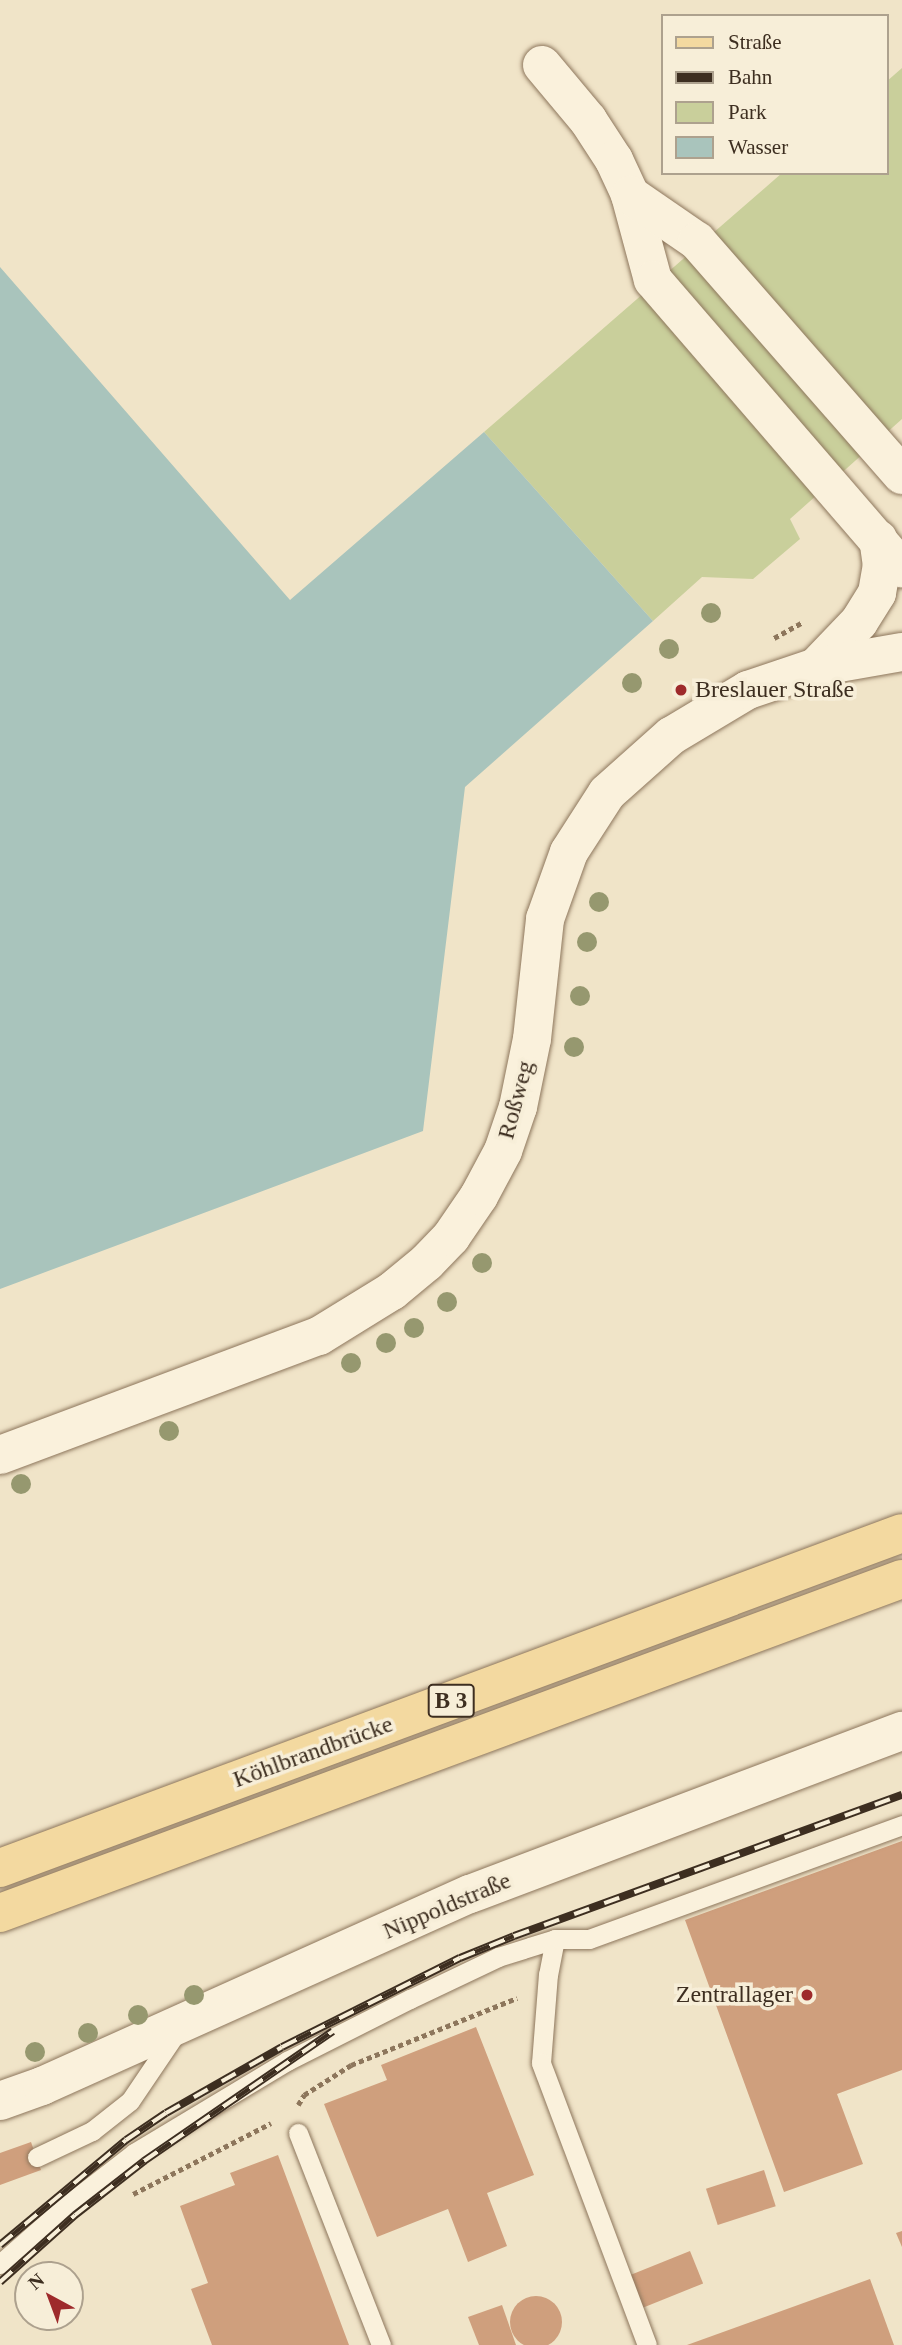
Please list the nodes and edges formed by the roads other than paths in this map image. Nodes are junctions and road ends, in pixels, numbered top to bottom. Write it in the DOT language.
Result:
graph roads {
  1 [pos="542,65"];
  2 [pos="630,195"];
  3 [pos="890,462"];
  4 [pos="878,539"];
  5 [pos="902,568"];
  6 [pos="902,652"];
  7 [pos="816,667"];
  8 [pos="0,1455"];
  9 [pos="902,1534"];
  10 [pos="902,1579"];
  11 [pos="902,1731"];
  12 [pos="902,1825"];
  13 [pos="0,1868"];
  14 [pos="0,1913"];
  15 [pos="555,1939"];
  16 [pos="184,2020"];
  17 [pos="0,2101"];
  18 [pos="298,2133"];
  19 [pos="37,2157"];
  20 [pos="0,2264"];
  21 [pos="380,2345"];
  22 [pos="647,2345"];
  1 -- 2 [label="street"];
  2 -- 3 [label="street"];
  2 -- 4 [label="street"];
  4 -- 5 [label="street"];
  4 -- 7 [label="street"];
  6 -- 7 [label="street, Roßweg"];
  7 -- 8 [label="street, Roßweg"];
  9 -- 13 [label="main road, Köhlbrandbrücke / B 3"];
  10 -- 14 [label="main road, Köhlbrandbrücke / B 3"];
  11 -- 16 [label="street, Nippoldstraße"];
  12 -- 15 [label="lane"];
  15 -- 20 [label="lane"];
  15 -- 22 [label="lane"];
  16 -- 17 [label="street, Nippoldstraße"];
  16 -- 19 [label="lane"];
  18 -- 21 [label="lane"];
}
